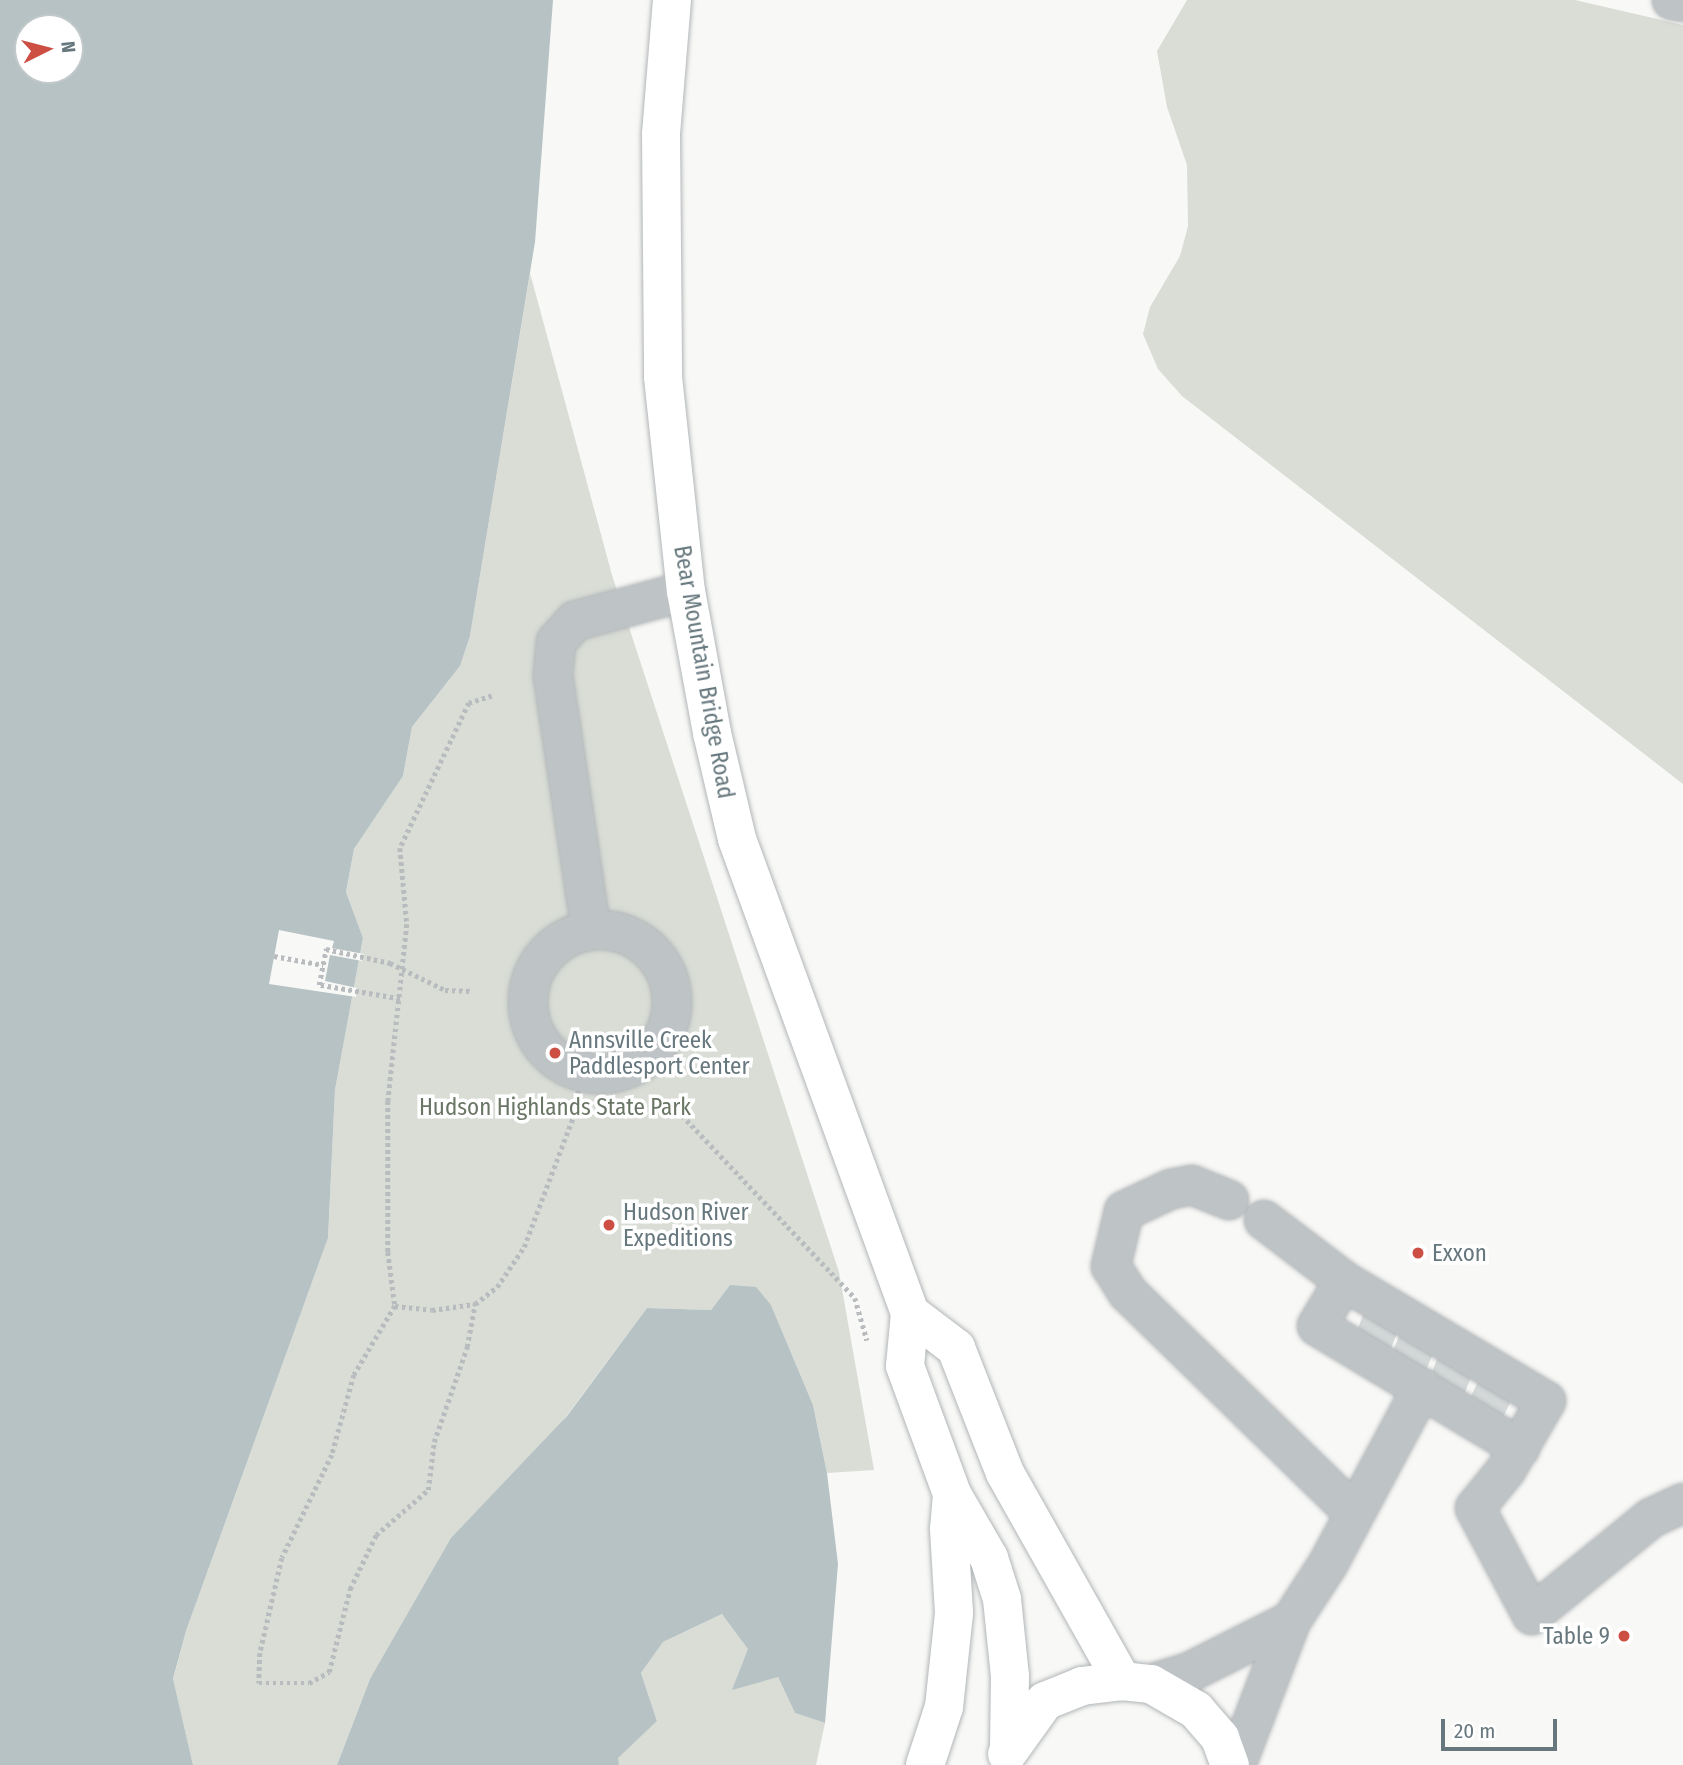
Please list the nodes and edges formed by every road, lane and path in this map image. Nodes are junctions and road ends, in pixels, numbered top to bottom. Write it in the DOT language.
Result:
graph roads {
  1 [pos="672,0"];
  2 [pos="1672,0"];
  3 [pos="1683,2"];
  4 [pos="686,591"];
  5 [pos="492,696"];
  6 [pos="591,930"];
  7 [pos="274,956"];
  8 [pos="323,965"];
  9 [pos="402,968"];
  10 [pos="471,991"];
  11 [pos="400,999"];
  12 [pos="582,1072"];
  13 [pos="682,1115"];
  14 [pos="1229,1200"];
  15 [pos="1264,1220"];
  16 [pos="1344,1281"];
  17 [pos="475,1304"];
  18 [pos="395,1306"];
  19 [pos="910,1313"];
  20 [pos="869,1348"];
  21 [pos="1423,1386"];
  22 [pos="1513,1459"];
  23 [pos="952,1494"];
  24 [pos="1683,1503"];
  25 [pos="1354,1513"];
  26 [pos="1291,1621"];
  27 [pos="1136,1682"];
  28 [pos="1007,1756"];
  29 [pos="925,1765"];
  30 [pos="1230,1765"];
  31 [pos="1236,1765"];
  1 -- 4 [label="highway, Bear Mountain Bridge Road"];
  2 -- 3 [label="street"];
  4 -- 6 [label="street"];
  4 -- 19 [label="highway, Bear Mountain Bridge Road"];
  5 -- 9 [label="path"];
  6 -- 12 [label="street"];
  6 -- 12 [label="street"];
  7 -- 8 [label="path"];
  8 -- 9 [label="path"];
  8 -- 11 [label="path"];
  9 -- 10 [label="path"];
  9 -- 11 [label="path"];
  11 -- 18 [label="path"];
  12 -- 17 [label="path"];
  13 -- 20 [label="path"];
  14 -- 25 [label="street"];
  15 -- 16 [label="street"];
  16 -- 21 [label="street"];
  16 -- 22 [label="street"];
  17 -- 18 [label="path"];
  17 -- 18 [label="path"];
  19 -- 23 [label="highway, Bear Mountain Bridge Road"];
  19 -- 27 [label="highway"];
  21 -- 22 [label="street"];
  21 -- 25 [label="street"];
  22 -- 24 [label="street"];
  23 -- 28 [label="highway, Bear Mountain Bridge Road"];
  23 -- 29 [label="highway"];
  25 -- 26 [label="street"];
  26 -- 27 [label="street"];
  26 -- 31 [label="street"];
  27 -- 28 [label="highway"];
  27 -- 30 [label="highway"];
}
